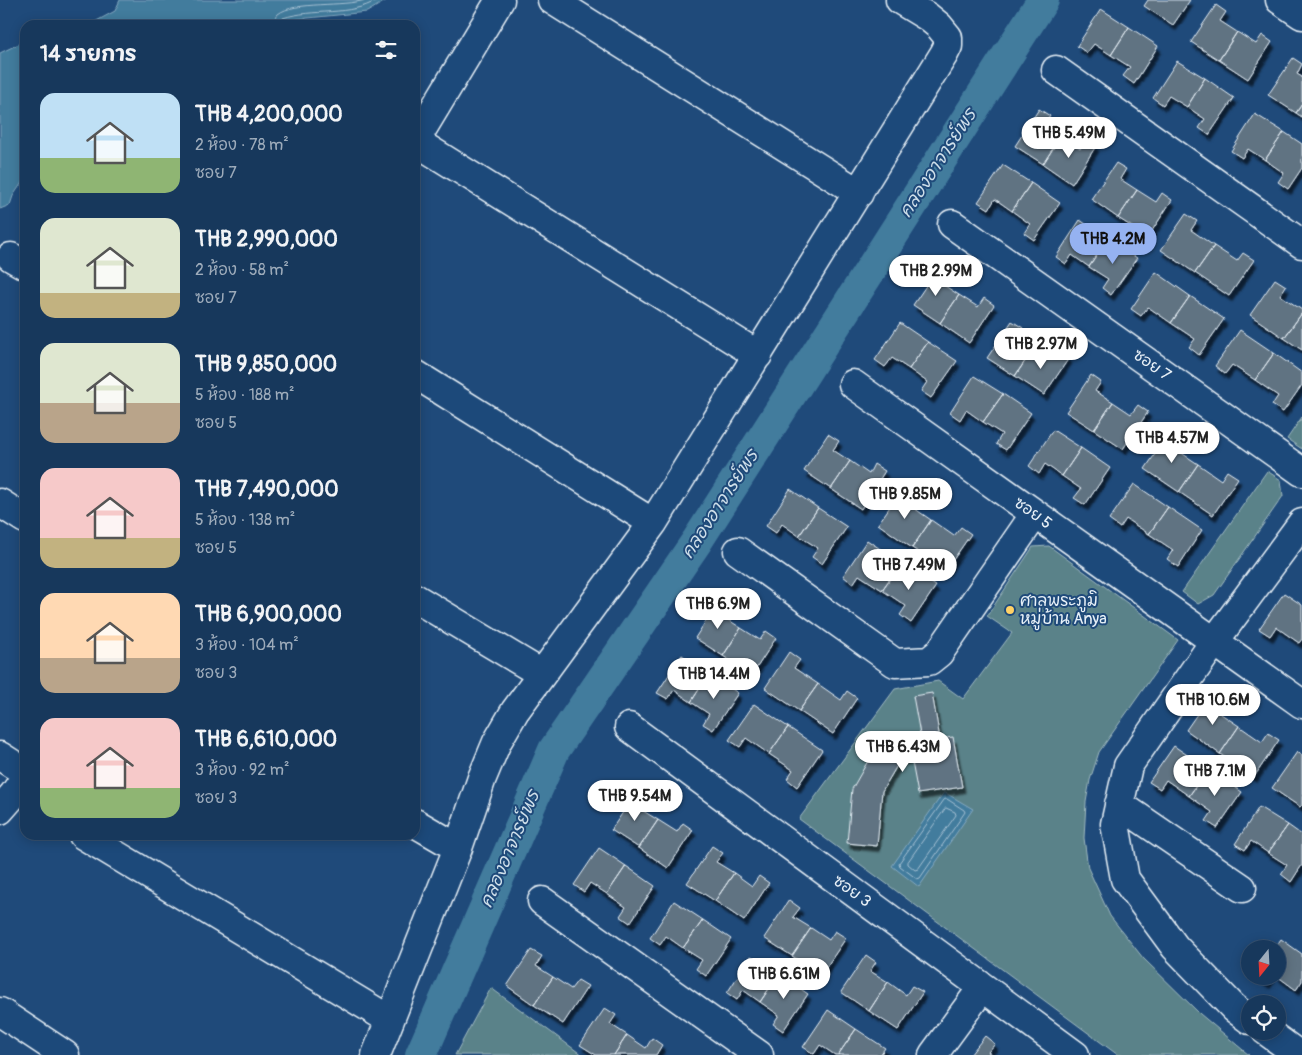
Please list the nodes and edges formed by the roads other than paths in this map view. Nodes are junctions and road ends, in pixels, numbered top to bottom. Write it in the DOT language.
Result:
graph roads {
  1 [pos="500,0"];
  2 [pos="552,0"];
  3 [pos="900,0"];
  4 [pos="1280,0"];
  5 [pos="1302,15"];
  6 [pos="1056,70"];
  7 [pos="420,133"];
  8 [pos="420,144"];
  9 [pos="859,193"];
  10 [pos="952,224"];
  11 [pos="1302,244"];
  12 [pos="758,356"];
  13 [pos="420,377"];
  14 [pos="853,384"];
  15 [pos="1302,472"];
  16 [pos="0,503"];
  17 [pos="1035,514"];
  18 [pos="20,516"];
  19 [pos="652,523"];
  20 [pos="1302,524"];
  21 [pos="738,551"];
  22 [pos="420,601"];
  23 [pos="1214,642"];
  24 [pos="542,674"];
  25 [pos="1302,704"];
  26 [pos="629,727"];
  27 [pos="0,756"];
  28 [pos="18,791"];
  29 [pos="1119,804"];
  30 [pos="420,825"];
  31 [pos="91,840"];
  32 [pos="458,848"];
  33 [pos="1242,888"];
  34 [pos="542,900"];
  35 [pos="982,988"];
  36 [pos="0,1012"];
  37 [pos="1241,1013"];
  38 [pos="390,1020"];
  39 [pos="1278,1040"];
  40 [pos="65,1055"];
  41 [pos="376,1055"];
  42 [pos="758,1055"];
  43 [pos="933,1055"];
  44 [pos="1075,1055"];
  45 [pos="1298,1055"];
  1 -- 7 [label="street"];
  2 -- 9 [label="street"];
  3 -- 9 [label="street"];
  4 -- 5 [label="street"];
  6 -- 11 [label="street"];
  8 -- 12 [label="street"];
  9 -- 12 [label="street"];
  10 -- 15 [label="street, ซอย 7"];
  12 -- 19 [label="street"];
  13 -- 19 [label="street"];
  14 -- 17 [label="street, ซอย 5"];
  16 -- 18 [label="street"];
  17 -- 21 [label="street"];
  17 -- 23 [label="street, ซอย 5"];
  19 -- 24 [label="street"];
  20 -- 23 [label="street"];
  22 -- 24 [label="street"];
  23 -- 25 [label="street, ซอย 5"];
  23 -- 29 [label="street"];
  24 -- 32 [label="street"];
  26 -- 35 [label="street, ซอย 3"];
  27 -- 28 [label="street"];
  29 -- 33 [label="street"];
  29 -- 37 [label="street"];
  30 -- 32 [label="street"];
  31 -- 38 [label="street"];
  32 -- 38 [label="street"];
  34 -- 42 [label="street"];
  35 -- 43 [label="street"];
  35 -- 44 [label="street, ซอย 3"];
  36 -- 40 [label="street"];
  38 -- 41 [label="street"];
  39 -- 45 [label="street"];
}
